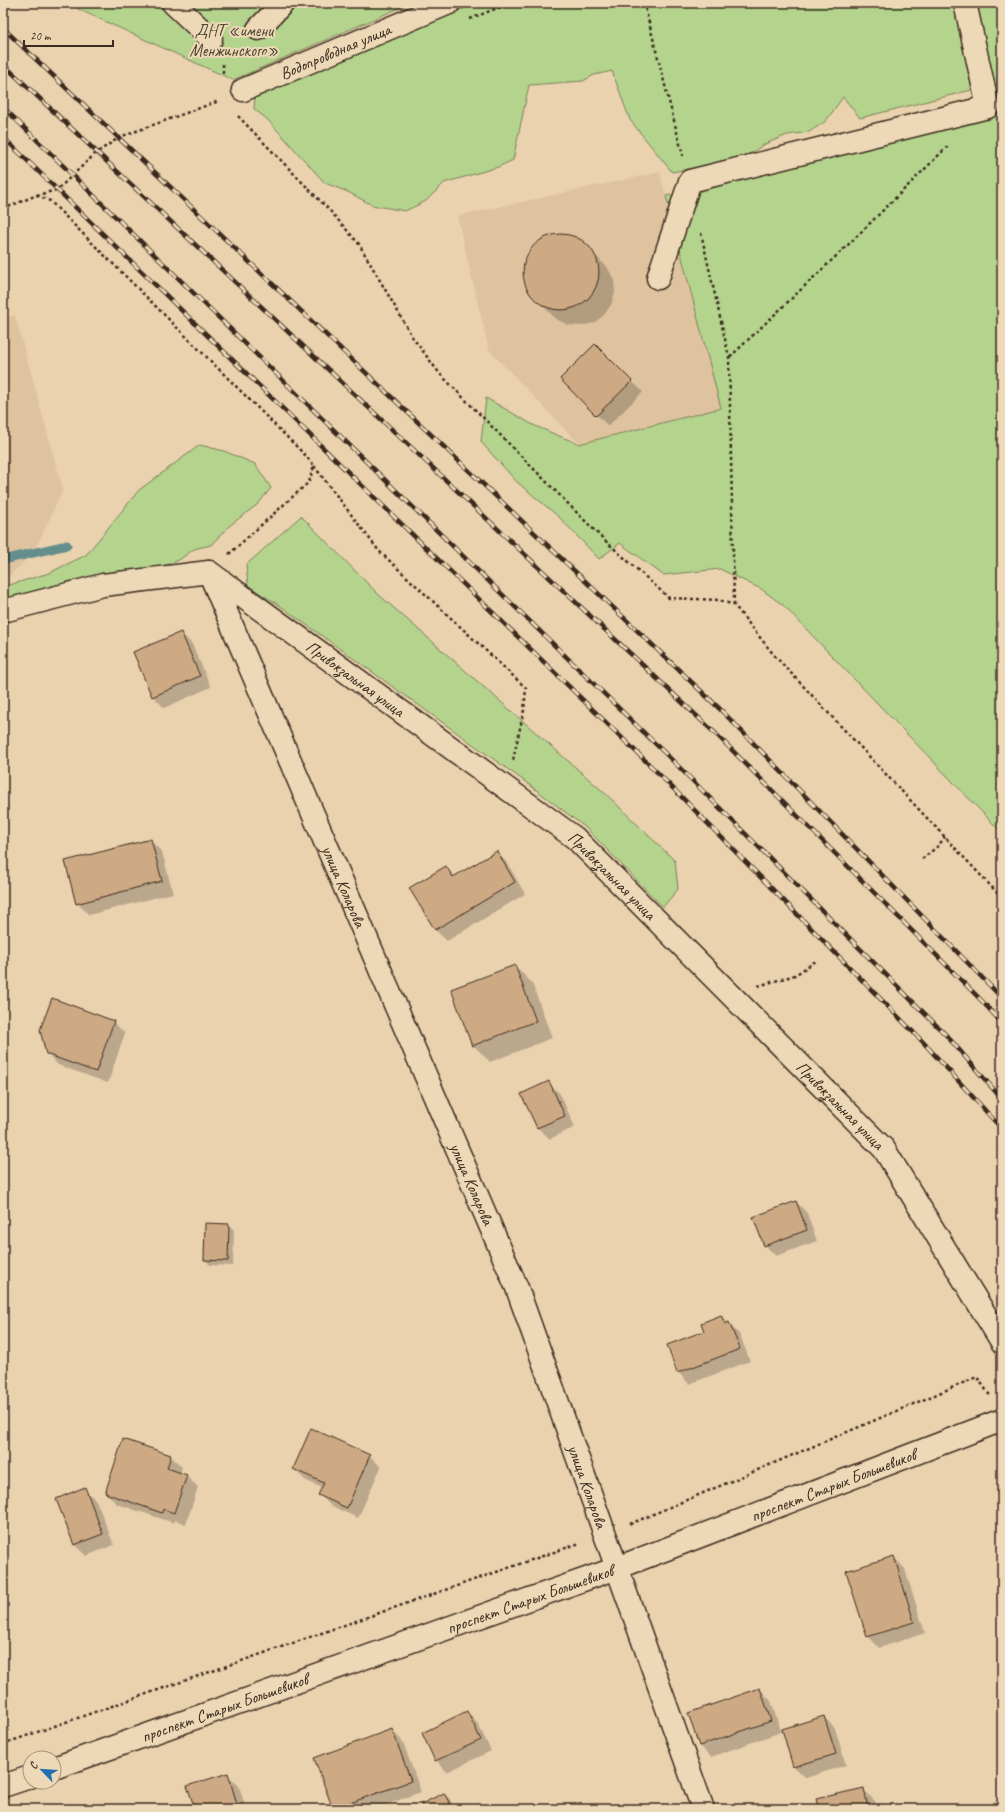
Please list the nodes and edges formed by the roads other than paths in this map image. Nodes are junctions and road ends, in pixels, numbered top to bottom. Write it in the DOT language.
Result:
graph roads {
  1 [pos="173,3"];
  2 [pos="282,3"];
  3 [pos="449,3"];
  4 [pos="965,3"];
  5 [pos="258,29"];
  6 [pos="211,39"];
  7 [pos="243,90"];
  8 [pos="658,278"];
  9 [pos="209,572"];
  10 [pos="3,611"];
  11 [pos="1002,1342"];
  12 [pos="998,1411"];
  13 [pos="617,1568"];
  14 [pos="62,1765"];
  15 [pos="22,1780"];
  16 [pos="3,1786"];
  17 [pos="703,1809"];
  1 -- 6 [label="street"];
  2 -- 5 [label="street"];
  3 -- 7 [label="street, Водопроводная улица"];
  4 -- 8 [label="street"];
  9 -- 10 [label="street"];
  9 -- 11 [label="street, Привокзальная улица"];
  9 -- 13 [label="street, улица Коларова"];
  12 -- 13 [label="street, проспект Старых Большевиков"];
  13 -- 14 [label="street, проспект Старых Большевиков"];
  13 -- 17 [label="street, улица Коларова"];
  15 -- 16 [label="street"];
}
